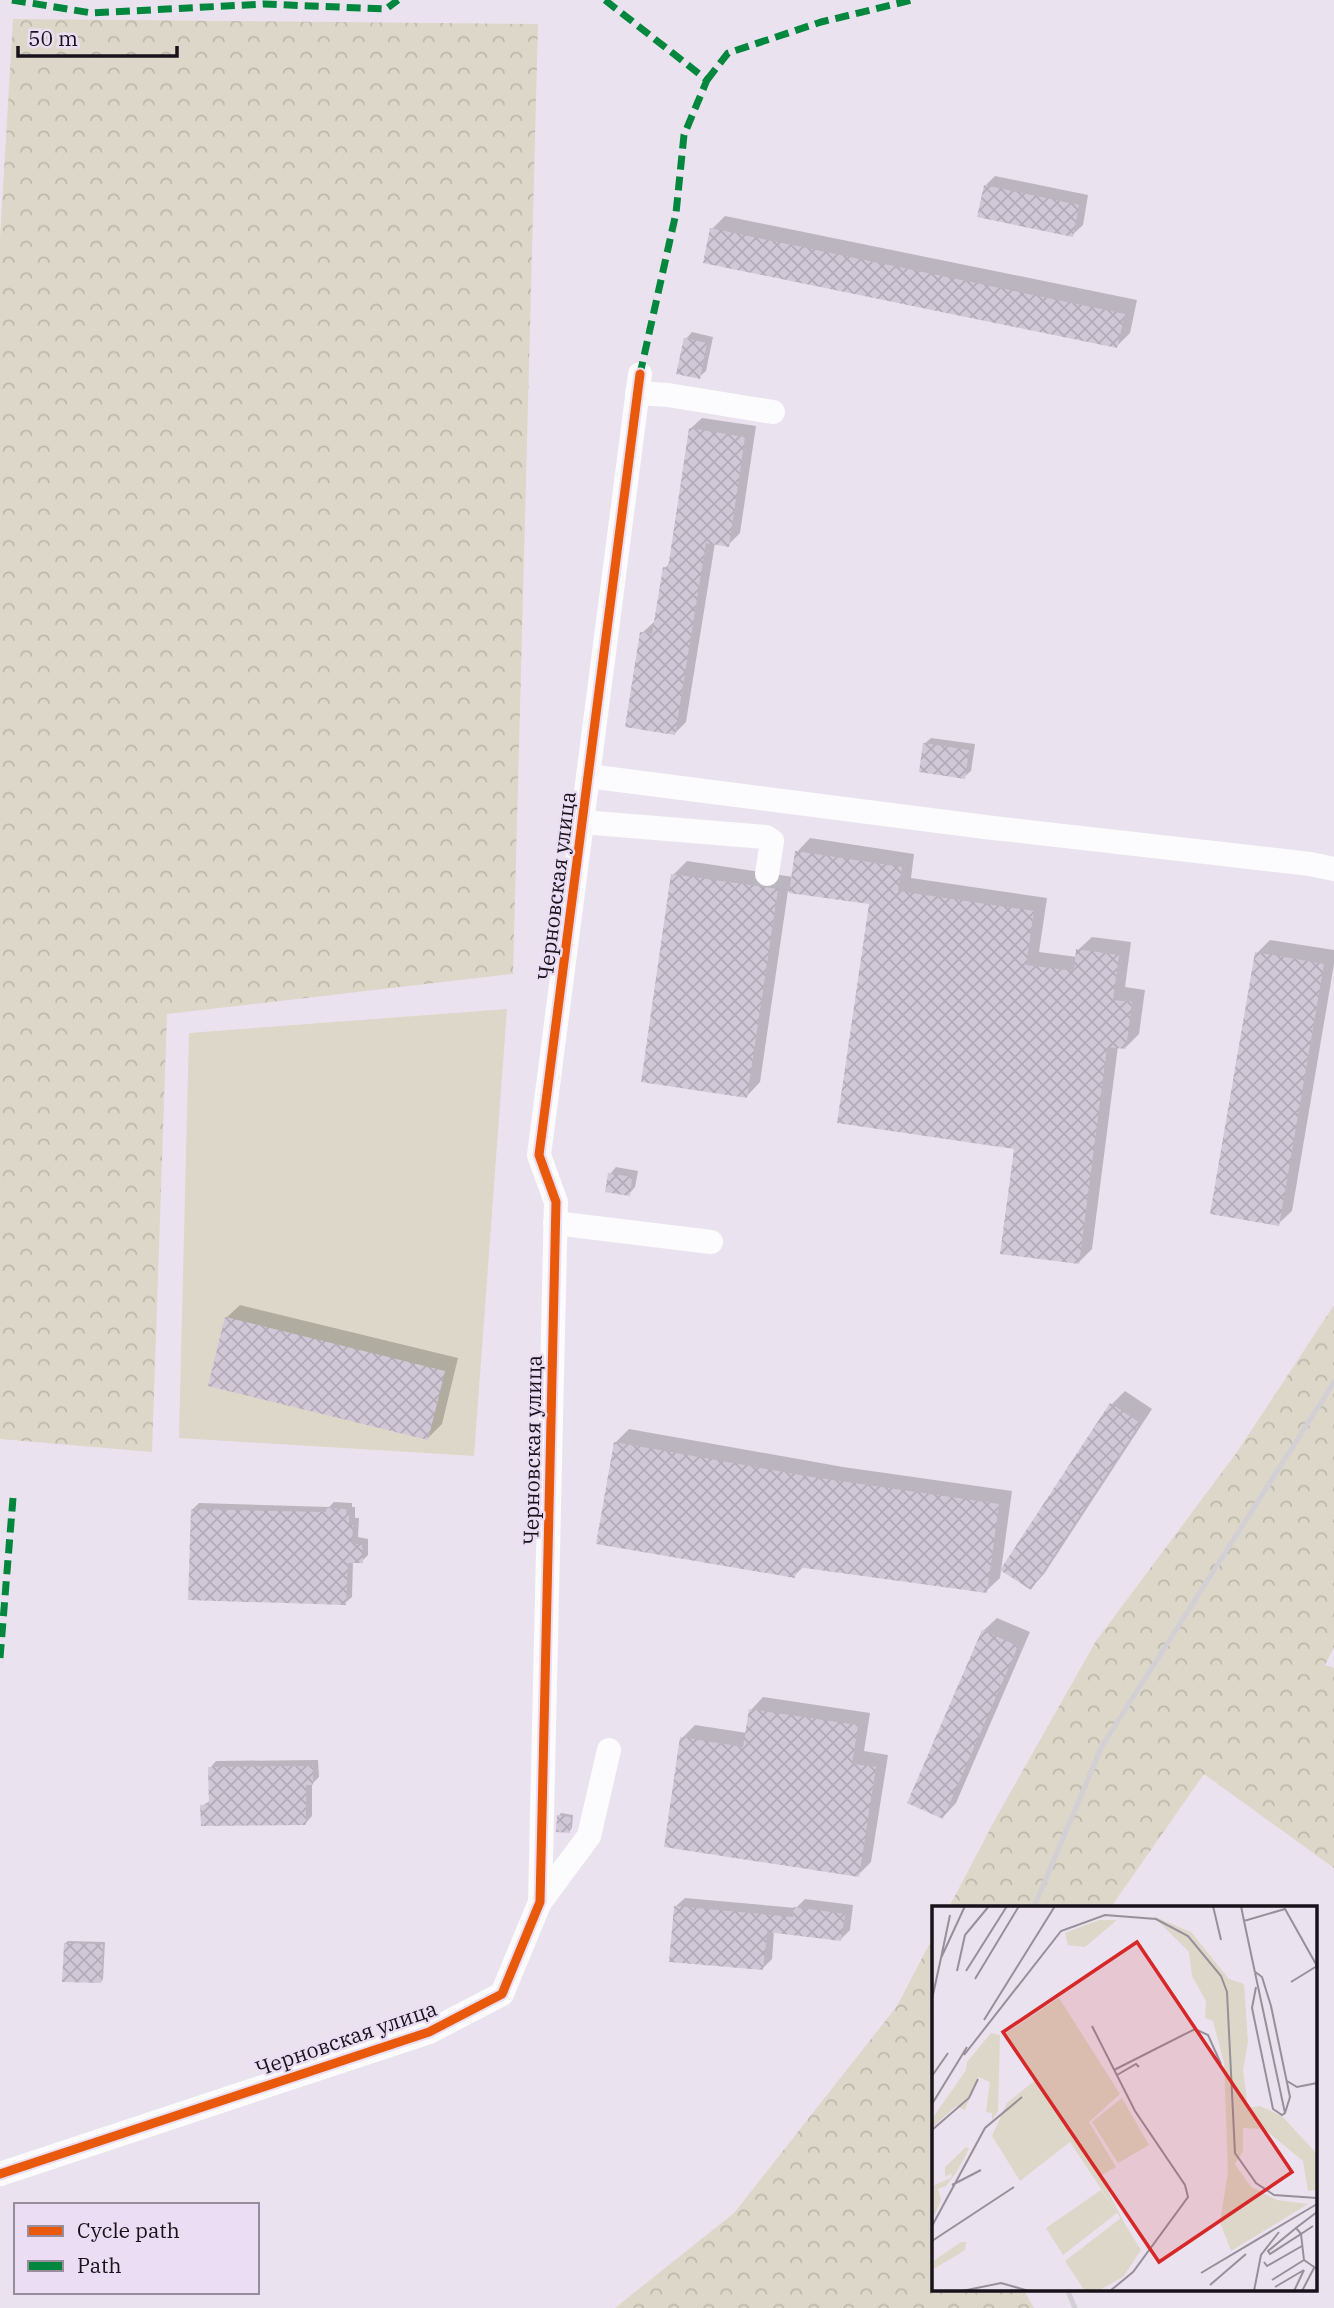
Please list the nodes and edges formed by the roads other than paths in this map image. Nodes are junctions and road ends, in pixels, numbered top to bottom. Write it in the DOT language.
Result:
graph roads {
  1 [pos="773,412"];
  2 [pos="588,776"];
  3 [pos="582,822"];
  4 [pos="1334,869"];
  5 [pos="767,874"];
  6 [pos="555,1223"];
  7 [pos="711,1242"];
  8 [pos="609,1750"];
  9 [pos="540,1902"];
  10 [pos="0,2175"];
  1 -- 2 [label="street, Черновская улица"];
  2 -- 3 [label="street, Черновская улица"];
  2 -- 4 [label="street"];
  3 -- 5 [label="street"];
  3 -- 6 [label="street, Черновская улица"];
  6 -- 7 [label="street"];
  6 -- 9 [label="street, Черновская улица"];
  8 -- 9 [label="street"];
  9 -- 10 [label="street, Черновская улица"];
}
